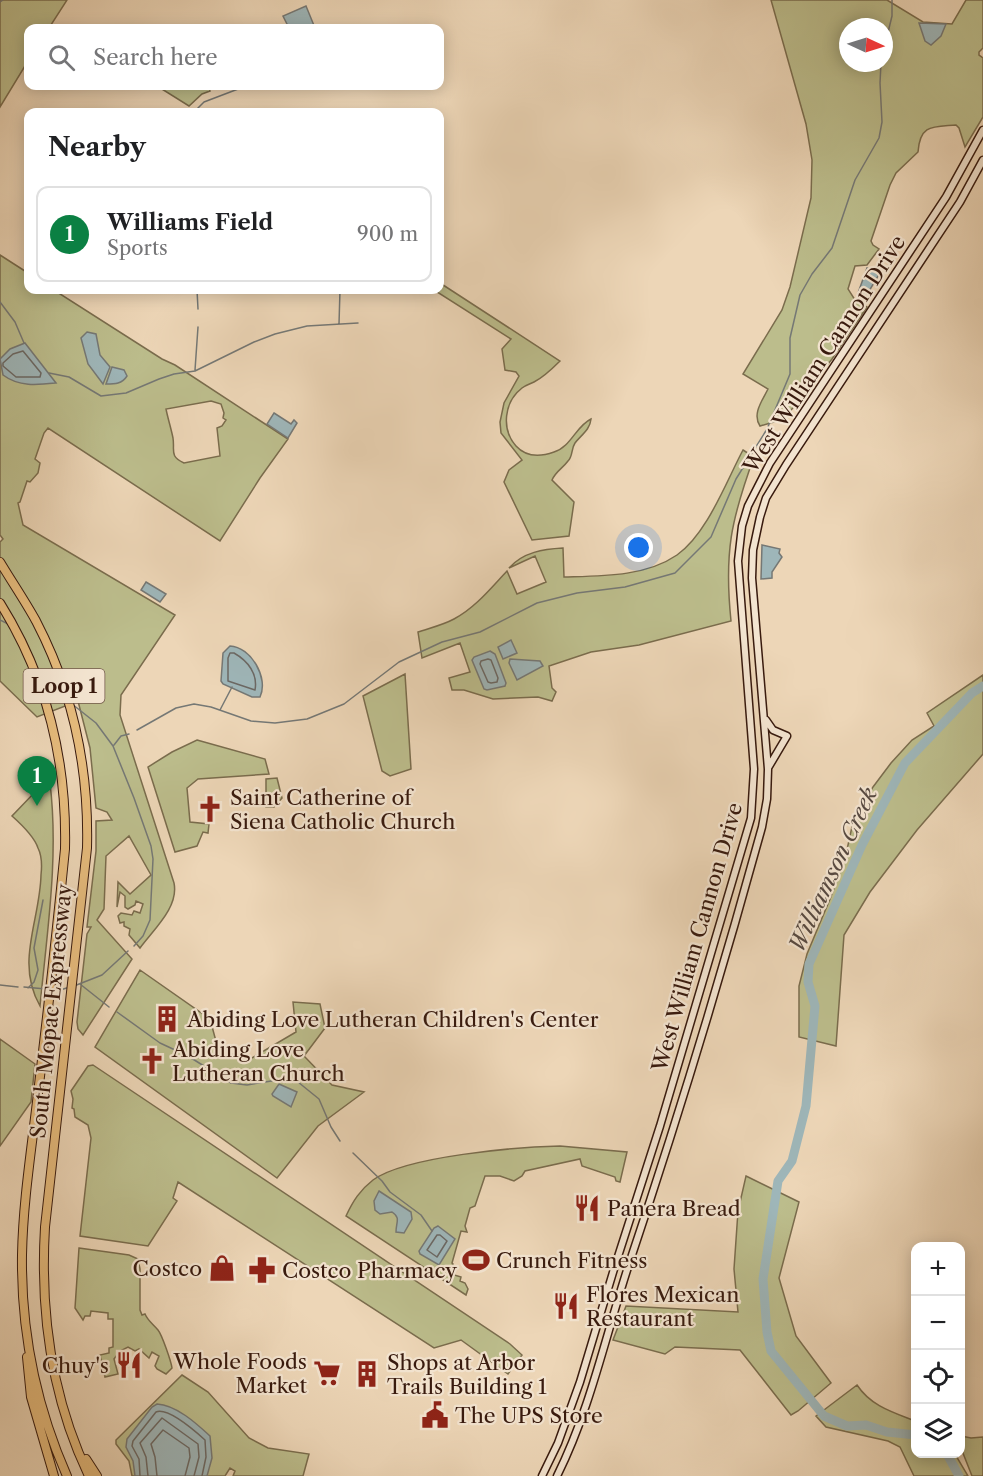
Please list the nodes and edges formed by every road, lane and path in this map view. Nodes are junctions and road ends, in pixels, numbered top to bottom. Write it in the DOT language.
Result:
graph roads {
  1 [pos="983,130"];
  2 [pos="983,160"];
  3 [pos="0,562"];
  4 [pos="0,603"];
  5 [pos="764,716"];
  6 [pos="768,769"];
  7 [pos="617,1257"];
  8 [pos="630,1260"];
  9 [pos="26,1337"];
  10 [pos="78,1448"];
  11 [pos="54,1476"];
  12 [pos="67,1476"];
  13 [pos="89,1476"];
  14 [pos="97,1476"];
  15 [pos="542,1476"];
  16 [pos="557,1476"];
  1 -- 7 [label="main road, West William Cannon Drive"];
  2 -- 5 [label="main road, West William Cannon Drive"];
  3 -- 10 [label="highway, South Mopac Expressway / Loop 1"];
  4 -- 9 [label="highway, South Mopac Expressway / Loop 1"];
  5 -- 6 [label="main road, West William Cannon Drive"];
  5 -- 6 [label="main road"];
  6 -- 8 [label="main road, West William Cannon Drive"];
  7 -- 8 [label="main road"];
  7 -- 15 [label="main road, West William Cannon Drive"];
  8 -- 16 [label="main road, West William Cannon Drive"];
  9 -- 11 [label="highway"];
  9 -- 12 [label="highway, South Mopac Expressway / Loop 1"];
  10 -- 13 [label="highway, South Mopac Expressway / Loop 1"];
  10 -- 14 [label="highway"];
}
